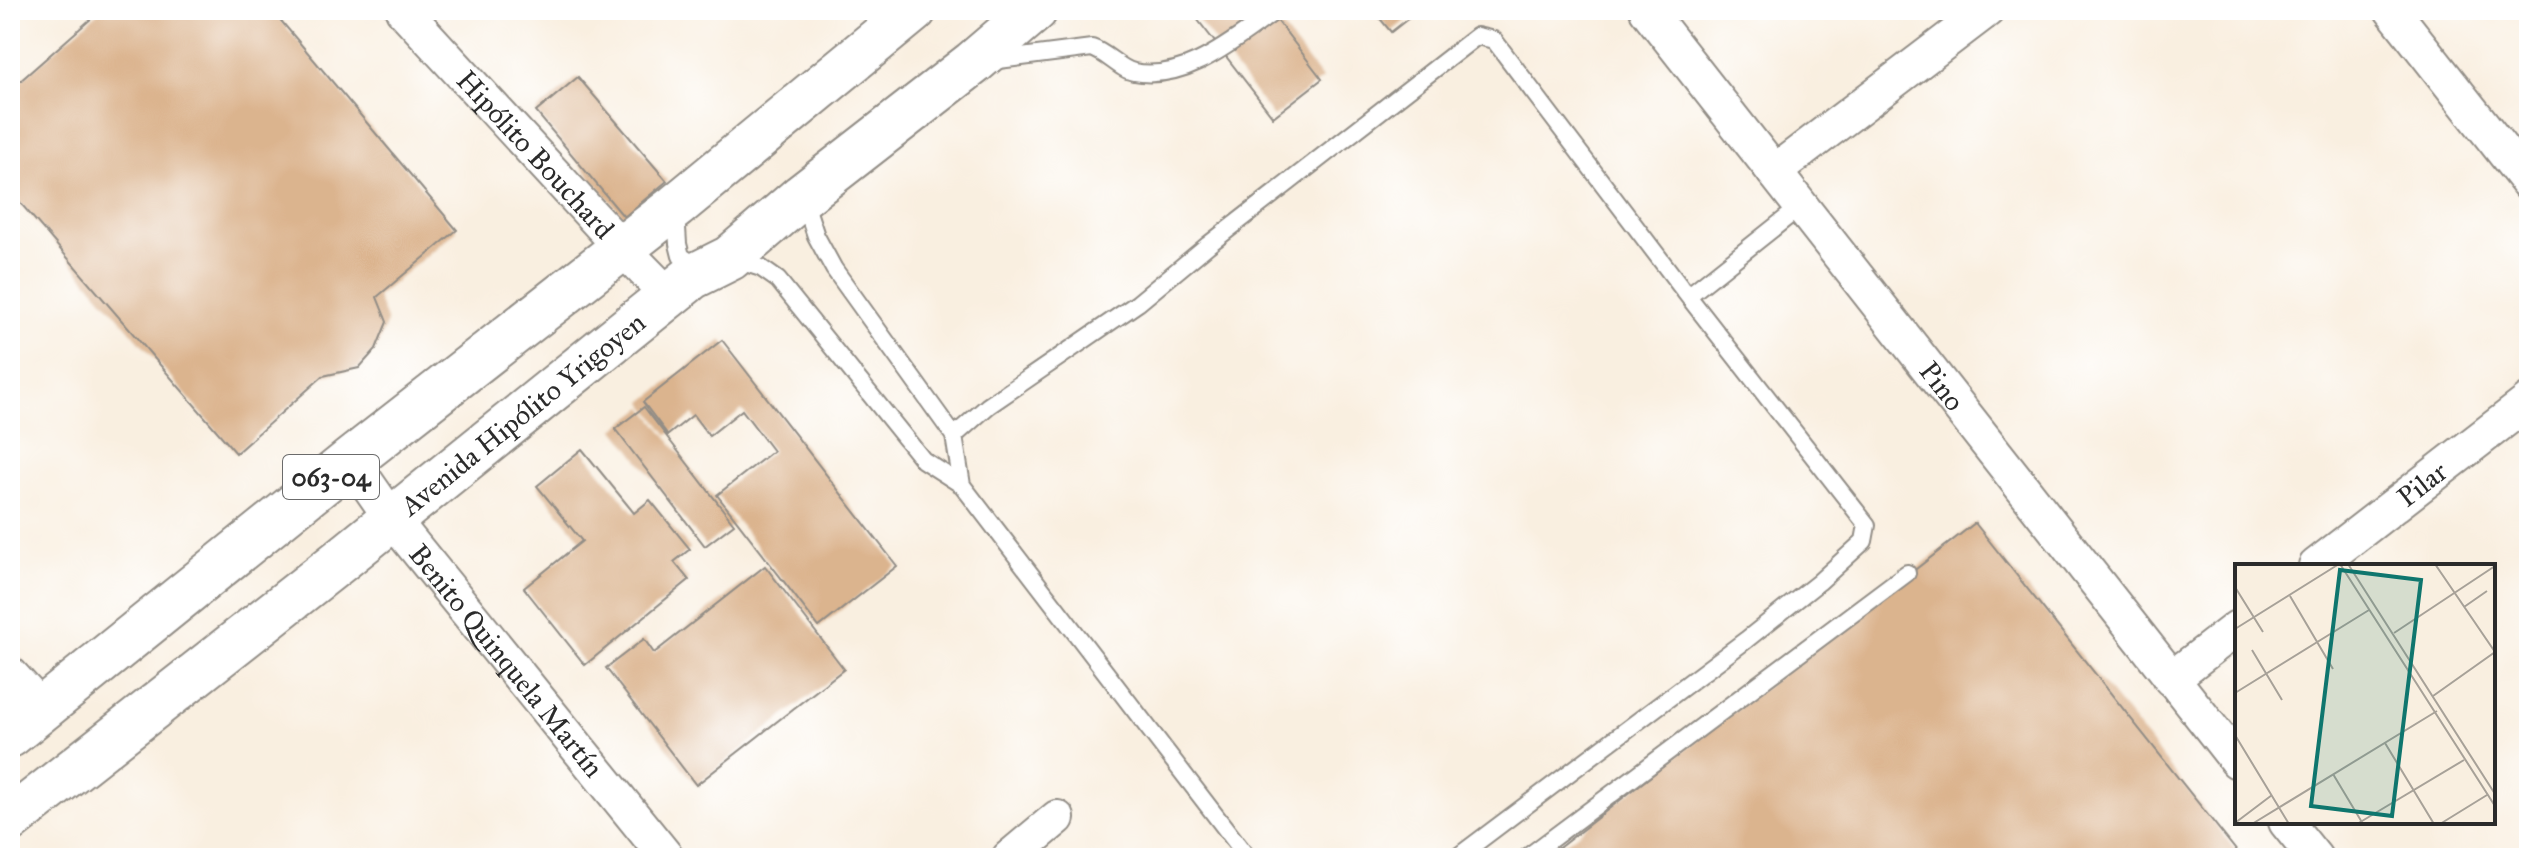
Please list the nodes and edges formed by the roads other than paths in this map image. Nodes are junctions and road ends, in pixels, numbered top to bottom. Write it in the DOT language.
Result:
graph roads {
  1 [pos="403,10"];
  2 [pos="914,10"];
  3 [pos="1035,10"];
  4 [pos="1277,10"];
  5 [pos="1647,10"];
  6 [pos="1987,10"];
  7 [pos="2392,10"];
  8 [pos="973,63"];
  9 [pos="1774,172"];
  10 [pos="2529,184"];
  11 [pos="802,196"];
  12 [pos="676,206"];
  13 [pos="1800,207"];
  14 [pos="622,248"];
  15 [pos="730,258"];
  16 [pos="1688,296"];
  17 [pos="670,297"];
  18 [pos="2529,401"];
  19 [pos="954,436"];
  20 [pos="351,460"];
  21 [pos="962,485"];
  22 [pos="392,519"];
  23 [pos="2319,564"];
  24 [pos="1907,573"];
  25 [pos="2235,630"];
  26 [pos="10,674"];
  27 [pos="2171,679"];
  28 [pos="26,722"];
  29 [pos="2235,759"];
  30 [pos="1057,818"];
  31 [pos="10,820"];
  32 [pos="2288,824"];
  33 [pos="667,858"];
  34 [pos="1009,858"];
  35 [pos="1248,858"];
  36 [pos="1456,858"];
  37 [pos="1526,858"];
  38 [pos="2315,858"];
  1 -- 14 [label="street, Hipólito Bouchard"];
  2 -- 12 [label="main road, 063-04"];
  3 -- 8 [label="main road, Avenida Hipólito Yrigoyen / 063-04"];
  4 -- 8 [label="lane"];
  5 -- 9 [label="street, Pino"];
  6 -- 9 [label="street"];
  7 -- 10 [label="street"];
  8 -- 11 [label="main road, Avenida Hipólito Yrigoyen / 063-04"];
  9 -- 13 [label="street, Pino"];
  11 -- 15 [label="main road, Avenida Hipólito Yrigoyen / 063-04"];
  11 -- 19 [label="lane"];
  12 -- 14 [label="main road, 063-04"];
  12 -- 15 [label="lane"];
  13 -- 16 [label="lane"];
  13 -- 27 [label="street, Pino"];
  14 -- 17 [label="street, Hipólito Bouchard"];
  14 -- 20 [label="main road, 063-04"];
  15 -- 17 [label="main road, Avenida Hipólito Yrigoyen / 063-04"];
  15 -- 21 [label="lane"];
  16 -- 19 [label="lane"];
  16 -- 36 [label="lane"];
  17 -- 22 [label="main road, Avenida Hipólito Yrigoyen / 063-04"];
  18 -- 23 [label="street, Pilar"];
  19 -- 21 [label="lane"];
  20 -- 22 [label="street, Benito Quinquela Martín"];
  20 -- 28 [label="main road, 063-04"];
  21 -- 35 [label="lane"];
  22 -- 31 [label="main road, Avenida Hipólito Yrigoyen / 063-04"];
  22 -- 33 [label="street, Benito Quinquela Martín"];
  24 -- 37 [label="lane"];
  25 -- 27 [label="street"];
  26 -- 28 [label="street"];
  27 -- 29 [label="street, Pino"];
  30 -- 34 [label="street"];
  32 -- 38 [label="street"];
}
